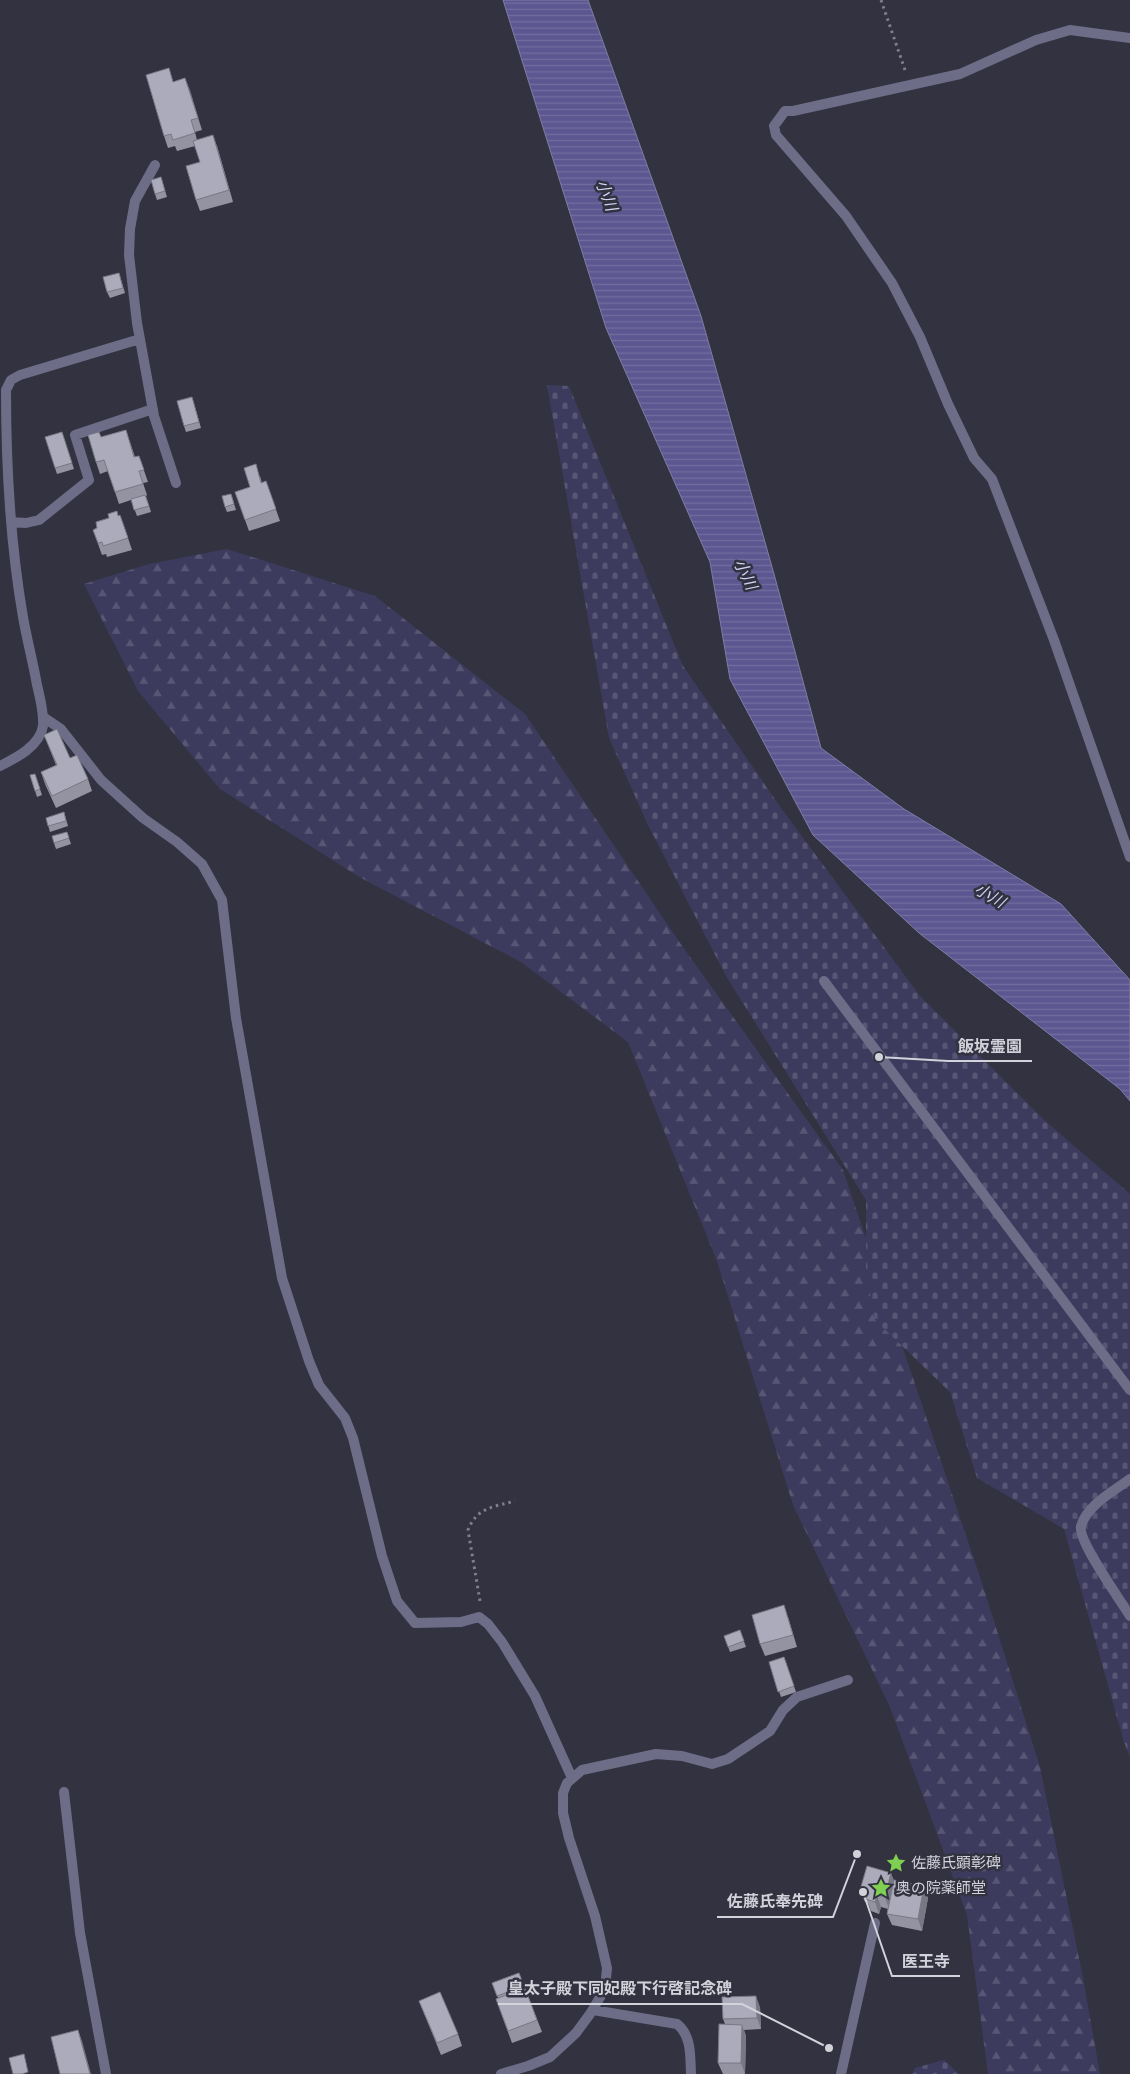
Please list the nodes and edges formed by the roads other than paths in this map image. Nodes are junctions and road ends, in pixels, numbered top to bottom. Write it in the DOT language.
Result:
graph roads {
  1 [pos="1130,38"];
  2 [pos="155,166"];
  3 [pos="140,339"];
  4 [pos="153,409"];
  5 [pos="176,483"];
  6 [pos="11,522"];
  7 [pos="43,717"];
  8 [pos="0,766"];
  9 [pos="1130,857"];
  10 [pos="824,981"];
  11 [pos="1130,1390"];
  12 [pos="1130,1479"];
  13 [pos="1130,1616"];
  14 [pos="848,1680"];
  15 [pos="572,1778"];
  16 [pos="64,1792"];
  17 [pos="876,1923"];
  18 [pos="593,2010"];
  19 [pos="106,2074"];
  20 [pos="501,2074"];
  21 [pos="691,2074"];
  22 [pos="841,2074"];
  1 -- 9 [label="street"];
  2 -- 3 [label="street"];
  3 -- 4 [label="street"];
  3 -- 6 [label="street"];
  4 -- 5 [label="street"];
  4 -- 6 [label="street"];
  6 -- 7 [label="street"];
  7 -- 8 [label="street"];
  7 -- 15 [label="street"];
  10 -- 11 [label="street"];
  12 -- 13 [label="street"];
  14 -- 15 [label="street"];
  15 -- 18 [label="street"];
  16 -- 19 [label="street"];
  17 -- 22 [label="street"];
  18 -- 20 [label="street"];
  18 -- 21 [label="street"];
}
